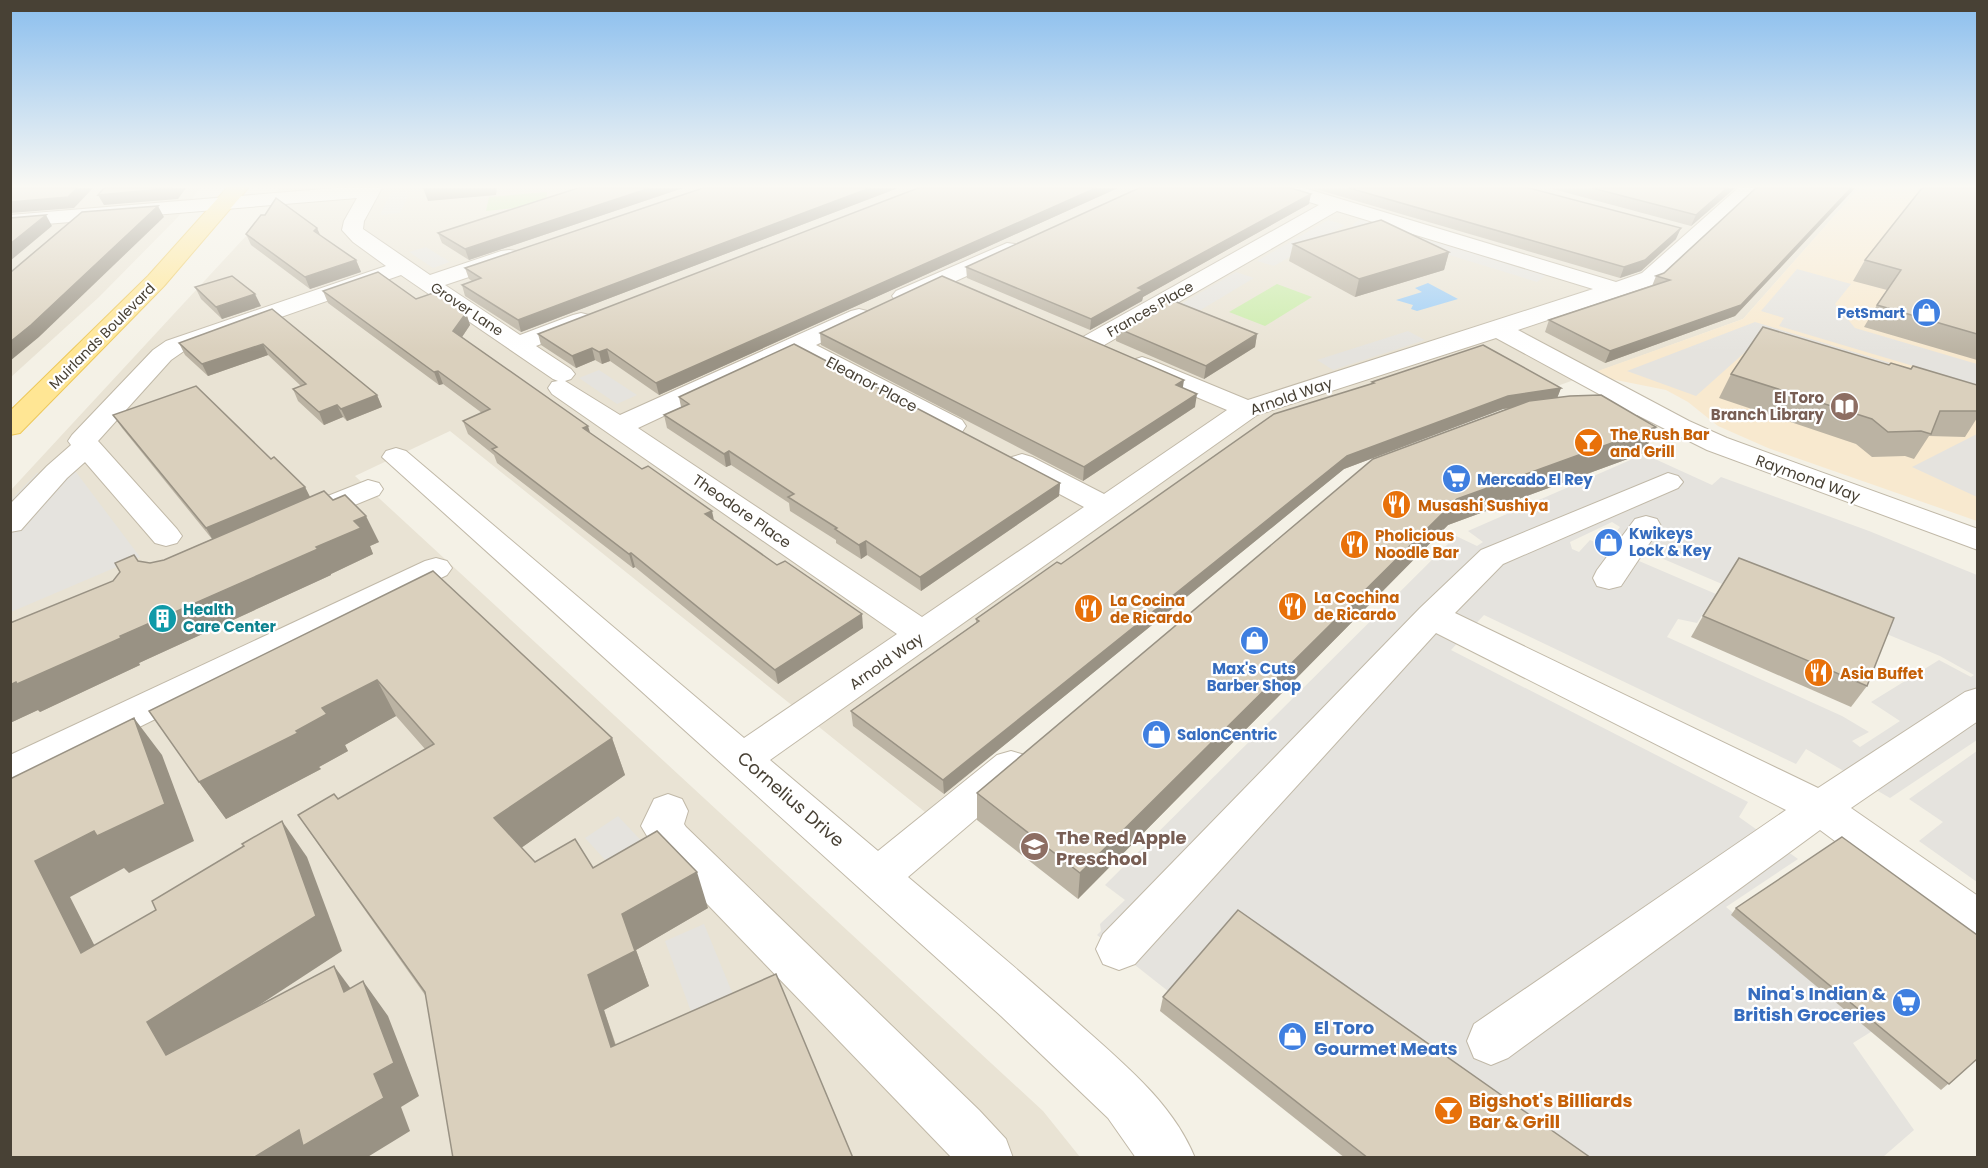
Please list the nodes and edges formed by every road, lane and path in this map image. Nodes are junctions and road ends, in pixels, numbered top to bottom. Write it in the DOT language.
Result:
graph roads {
  1 [pos="190,243"];
  2 [pos="367,243"];
  3 [pos="1020,243"];
  4 [pos="1261,243"];
  5 [pos="1462,243"];
  6 [pos="1678,243"];
  7 [pos="529,249"];
  8 [pos="404,267"];
  9 [pos="942,278"];
  10 [pos="428,283"];
  11 [pos="1619,290"];
  12 [pos="974,292"];
  13 [pos="606,310"];
  14 [pos="1487,333"];
  15 [pos="518,344"];
  16 [pos="797,345"];
  17 [pos="561,381"];
  18 [pos="1643,407"];
  19 [pos="1247,409"];
  20 [pos="1548,412"];
  21 [pos="619,426"];
  22 [pos="10,427"];
  23 [pos="972,437"];
  24 [pos="87,446"];
  25 [pos="1003,453"];
  26 [pos="396,457"];
  27 [pos="1668,482"];
  28 [pos="368,489"];
  29 [pos="1106,507"];
  30 [pos="10,523"];
  31 [pos="284,526"];
  32 [pos="1646,526"];
  33 [pos="166,536"];
  34 [pos="1977,540"];
  35 [pos="436,568"];
  36 [pos="1609,578"];
  37 [pos="1432,616"];
  38 [pos="923,635"];
  39 [pos="1977,702"];
  40 [pos="1031,749"];
  41 [pos="744,758"];
  42 [pos="10,773"];
  43 [pos="1820,808"];
  44 [pos="668,811"];
  45 [pos="878,876"];
  46 [pos="1977,921"];
  47 [pos="1119,949"];
  48 [pos="1491,1041"];
  49 [pos="987,1158"];
  50 [pos="1169,1158"];
  1 -- 22 [label="main road, Muirlands Boulevard"];
  2 -- 8 [label="street, Grover Lane"];
  3 -- 9 [label="street"];
  4 -- 19 [label="street, Frances Place"];
  5 -- 11 [label="street"];
  6 -- 11 [label="street, Arnold Way"];
  7 -- 10 [label="street"];
  8 -- 10 [label="street, Grover Lane"];
  8 -- 24 [label="street"];
  9 -- 12 [label="street"];
  9 -- 16 [label="street"];
  10 -- 15 [label="street, Grover Lane"];
  11 -- 14 [label="street, Arnold Way"];
  13 -- 15 [label="street"];
  14 -- 18 [label="street, Raymond Way"];
  14 -- 19 [label="street, Arnold Way"];
  15 -- 17 [label="street, Grover Lane"];
  16 -- 21 [label="street"];
  16 -- 23 [label="street, Eleanor Place"];
  17 -- 21 [label="street, Theodore Place"];
  18 -- 20 [label="street"];
  18 -- 34 [label="street, Raymond Way"];
  19 -- 29 [label="street, Arnold Way"];
  21 -- 38 [label="street, Theodore Place"];
  24 -- 30 [label="street"];
  24 -- 33 [label="street"];
  25 -- 29 [label="street"];
  26 -- 41 [label="street, Cornelius Drive"];
  27 -- 37 [label="street"];
  28 -- 31 [label="street"];
  29 -- 38 [label="street, Arnold Way"];
  32 -- 36 [label="street"];
  35 -- 42 [label="street"];
  37 -- 43 [label="street"];
  37 -- 47 [label="street"];
  38 -- 41 [label="street, Arnold Way"];
  39 -- 43 [label="street"];
  40 -- 45 [label="street"];
  41 -- 45 [label="street, Cornelius Drive"];
  43 -- 46 [label="street"];
  43 -- 48 [label="street"];
  44 -- 49 [label="street"];
  45 -- 50 [label="street, Cornelius Drive"];
}
